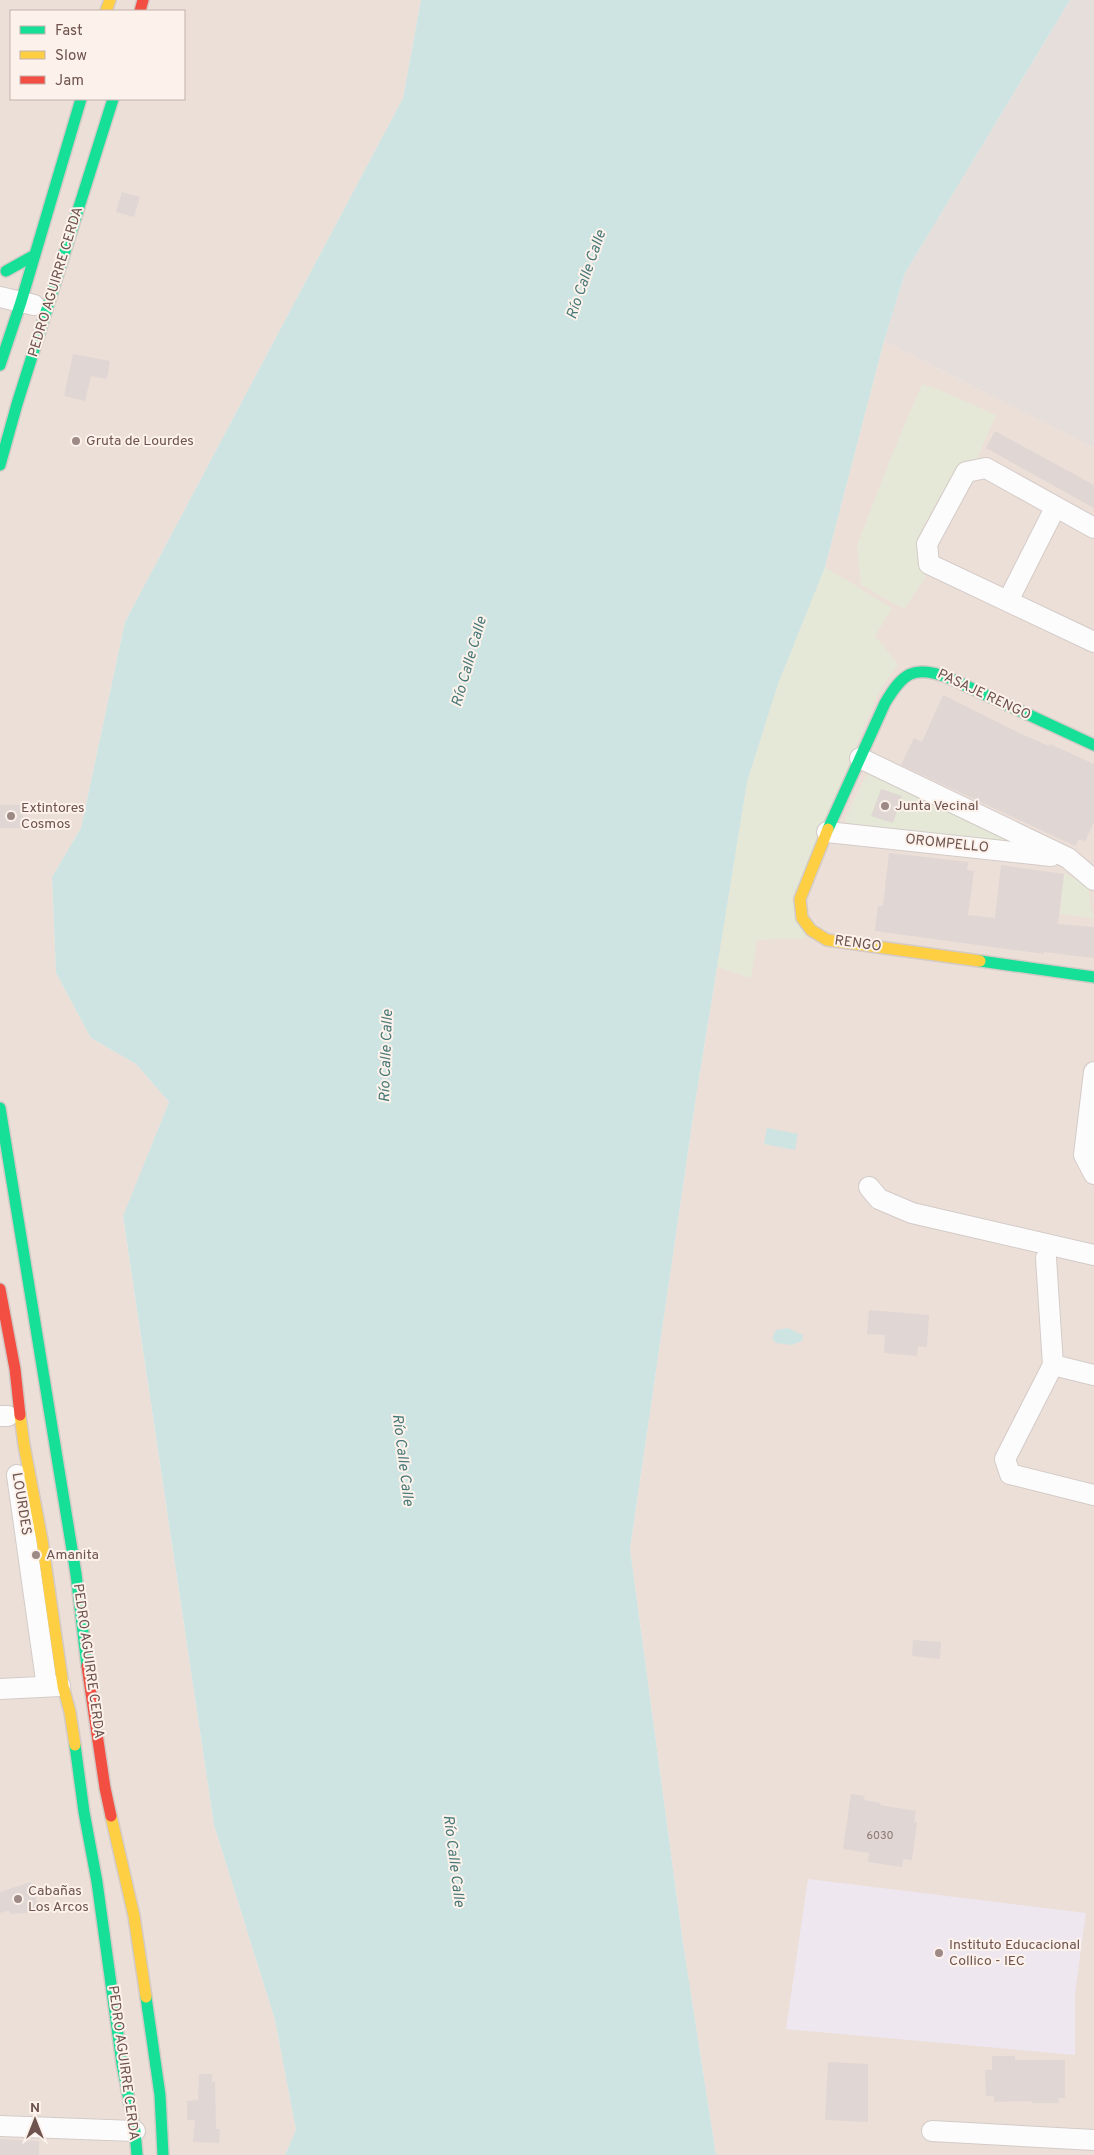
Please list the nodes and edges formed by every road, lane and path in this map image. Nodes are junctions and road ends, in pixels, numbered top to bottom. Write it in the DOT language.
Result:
graph roads {
  1 [pos="81,100"];
  2 [pos="113,100"];
  3 [pos="31,264"];
  4 [pos="3,271"];
  5 [pos="56,278"];
  6 [pos="6,305"];
  7 [pos="47,308"];
  8 [pos="14,324"];
  9 [pos="0,365"];
  10 [pos="0,465"];
  11 [pos="1056,508"];
  12 [pos="1094,528"];
  13 [pos="1008,601"];
  14 [pos="1094,642"];
  15 [pos="1094,745"];
  16 [pos="860,758"];
  17 [pos="827,832"];
  18 [pos="1068,858"];
  19 [pos="1094,880"];
  20 [pos="1094,977"];
  21 [pos="1094,1072"];
  22 [pos="0,1108"];
  23 [pos="1094,1174"];
  24 [pos="869,1187"];
  25 [pos="1094,1254"];
  26 [pos="1046,1258"];
  27 [pos="0,1289"];
  28 [pos="1053,1365"];
  29 [pos="16,1369"];
  30 [pos="1094,1375"];
  31 [pos="4,1416"];
  32 [pos="1094,1495"];
  33 [pos="74,1682"];
  34 [pos="0,1689"];
  35 [pos="0,2126"];
  36 [pos="135,2131"];
  37 [pos="932,2131"];
  38 [pos="1094,2140"];
  39 [pos="137,2155"];
  40 [pos="163,2155"];
  1 -- 3 [label="main road, PEDRO AGUIRRE CERDA"];
  2 -- 5 [label="main road, PEDRO AGUIRRE CERDA"];
  3 -- 4 [label="street"];
  3 -- 5 [label="street"];
  3 -- 6 [label="main road, PEDRO AGUIRRE CERDA"];
  5 -- 7 [label="main road, PEDRO AGUIRRE CERDA"];
  6 -- 7 [label="street"];
  6 -- 8 [label="main road, PEDRO AGUIRRE CERDA"];
  6 -- 8 [label="main road"];
  7 -- 10 [label="main road, PEDRO AGUIRRE CERDA"];
  8 -- 9 [label="main road, PEDRO AGUIRRE CERDA"];
  11 -- 12 [label="street"];
  11 -- 13 [label="street"];
  11 -- 13 [label="street"];
  13 -- 14 [label="street"];
  15 -- 16 [label="main road, PASAJE RENGO"];
  16 -- 17 [label="main road, RENGO"];
  16 -- 18 [label="street, OROMPELLO"];
  17 -- 18 [label="street, OROMPELLO"];
  17 -- 20 [label="main road, RENGO"];
  18 -- 19 [label="street, OROMPELLO"];
  21 -- 23 [label="street"];
  22 -- 33 [label="main road, PEDRO AGUIRRE CERDA"];
  24 -- 25 [label="street"];
  26 -- 28 [label="street"];
  27 -- 29 [label="main road, PEDRO AGUIRRE CERDA"];
  28 -- 30 [label="street"];
  28 -- 32 [label="street"];
  29 -- 31 [label="street, LOURDES"];
  29 -- 33 [label="main road, PEDRO AGUIRRE CERDA"];
  31 -- 33 [label="street, LOURDES"];
  33 -- 34 [label="street"];
  33 -- 36 [label="main road, PEDRO AGUIRRE CERDA"];
  33 -- 40 [label="main road, PEDRO AGUIRRE CERDA"];
  35 -- 36 [label="street"];
  36 -- 39 [label="main road, PEDRO AGUIRRE CERDA"];
  37 -- 38 [label="street"];
}
